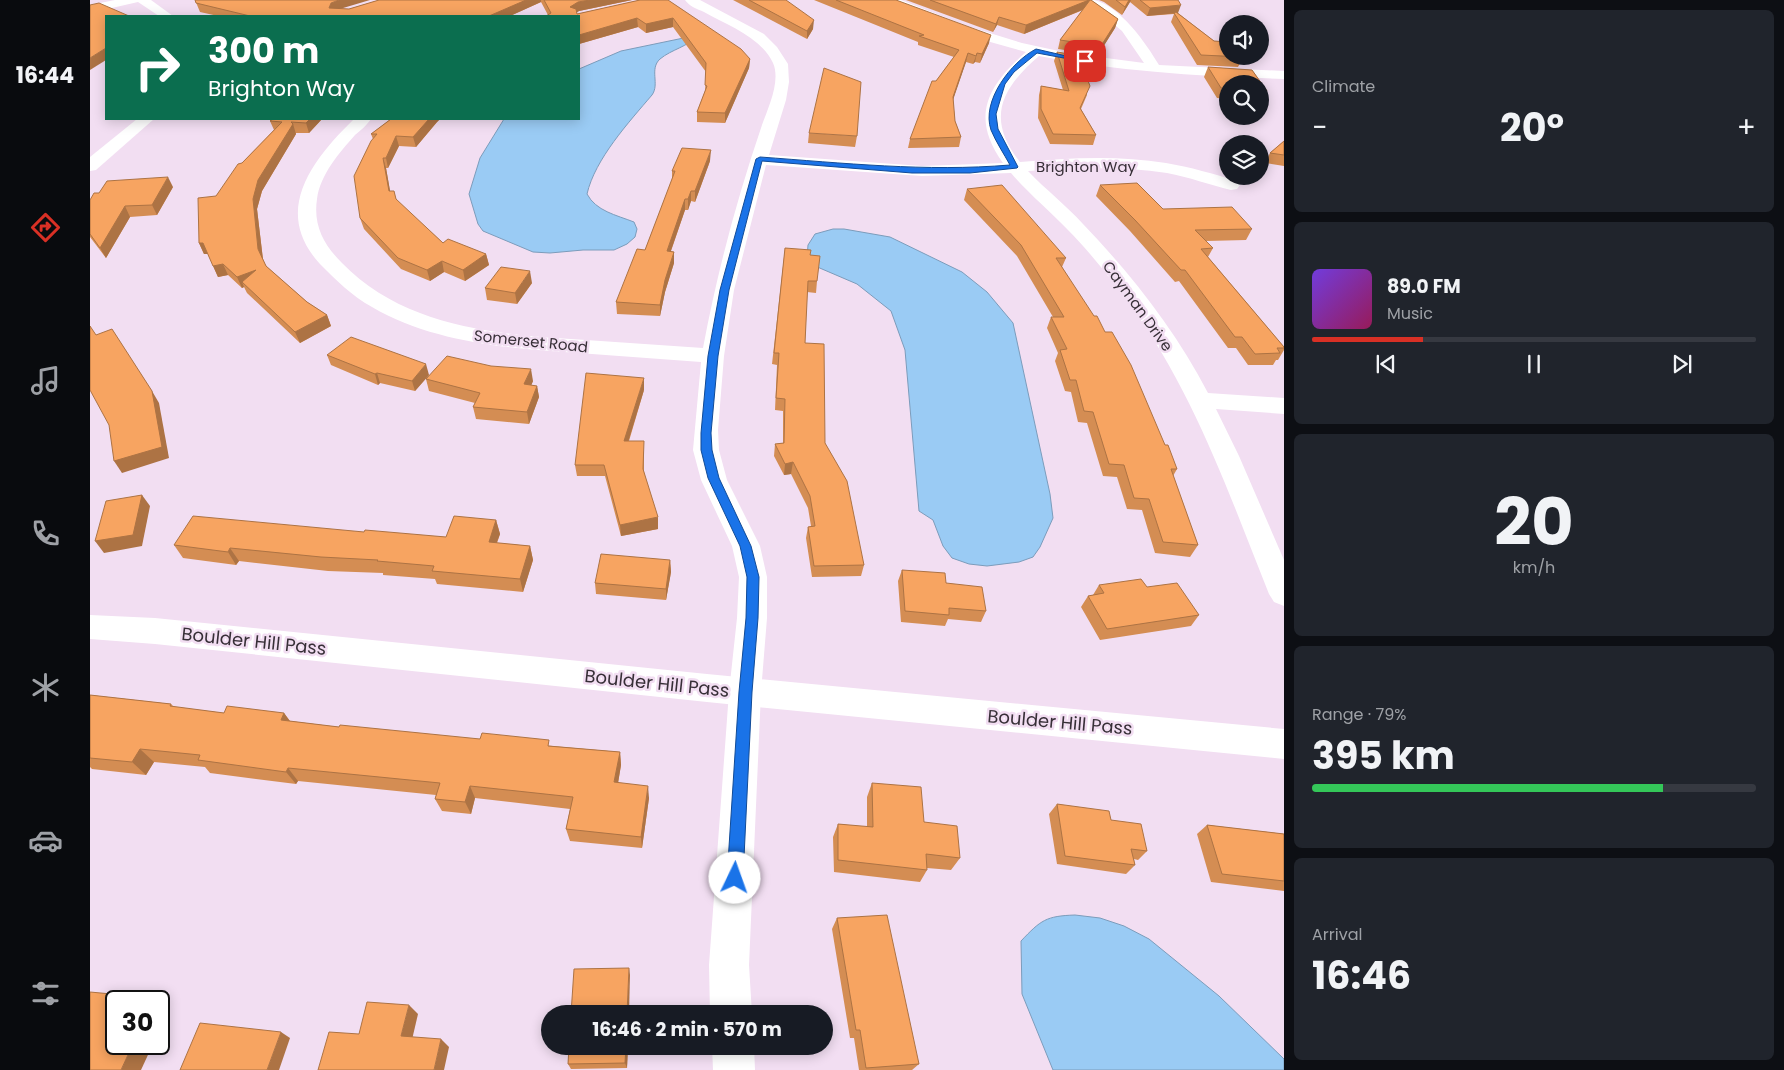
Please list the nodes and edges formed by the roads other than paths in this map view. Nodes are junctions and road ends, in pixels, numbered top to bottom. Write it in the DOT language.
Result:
graph roads {
  1 [pos="133,0"];
  2 [pos="142,0"];
  3 [pos="691,0"];
  4 [pos="890,0"];
  5 [pos="1085,0"];
  6 [pos="90,9"];
  7 [pos="165,15"];
  8 [pos="1036,51"];
  9 [pos="1155,70"];
  10 [pos="1284,75"];
  11 [pos="145,120"];
  12 [pos="362,120"];
  13 [pos="760,159"];
  14 [pos="90,166"];
  15 [pos="1015,167"];
  16 [pos="1219,182"];
  17 [pos="713,356"];
  18 [pos="1201,400"];
  19 [pos="1284,406"];
  20 [pos="1284,594"];
  21 [pos="90,627"];
  22 [pos="745,692"];
  23 [pos="1284,744"];
  24 [pos="731,1005"];
  25 [pos="733,1055"];
  26 [pos="734,1070"];
  1 -- 6 [label="street"];
  2 -- 7 [label="street"];
  3 -- 13 [label="street"];
  4 -- 8 [label="street"];
  5 -- 9 [label="street"];
  8 -- 9 [label="street"];
  8 -- 15 [label="street, Cayman Drive"];
  9 -- 10 [label="street"];
  11 -- 14 [label="street"];
  12 -- 17 [label="street, Somerset Road"];
  13 -- 15 [label="street, Brighton Way"];
  13 -- 17 [label="street"];
  15 -- 16 [label="street, Brighton Way"];
  15 -- 18 [label="street, Cayman Drive"];
  17 -- 22 [label="street"];
  18 -- 19 [label="street"];
  18 -- 20 [label="street, Cayman Drive"];
  21 -- 22 [label="street, Boulder Hill Pass"];
  22 -- 23 [label="street, Boulder Hill Pass"];
  22 -- 24 [label="street"];
  25 -- 26 [label="street"];
}
